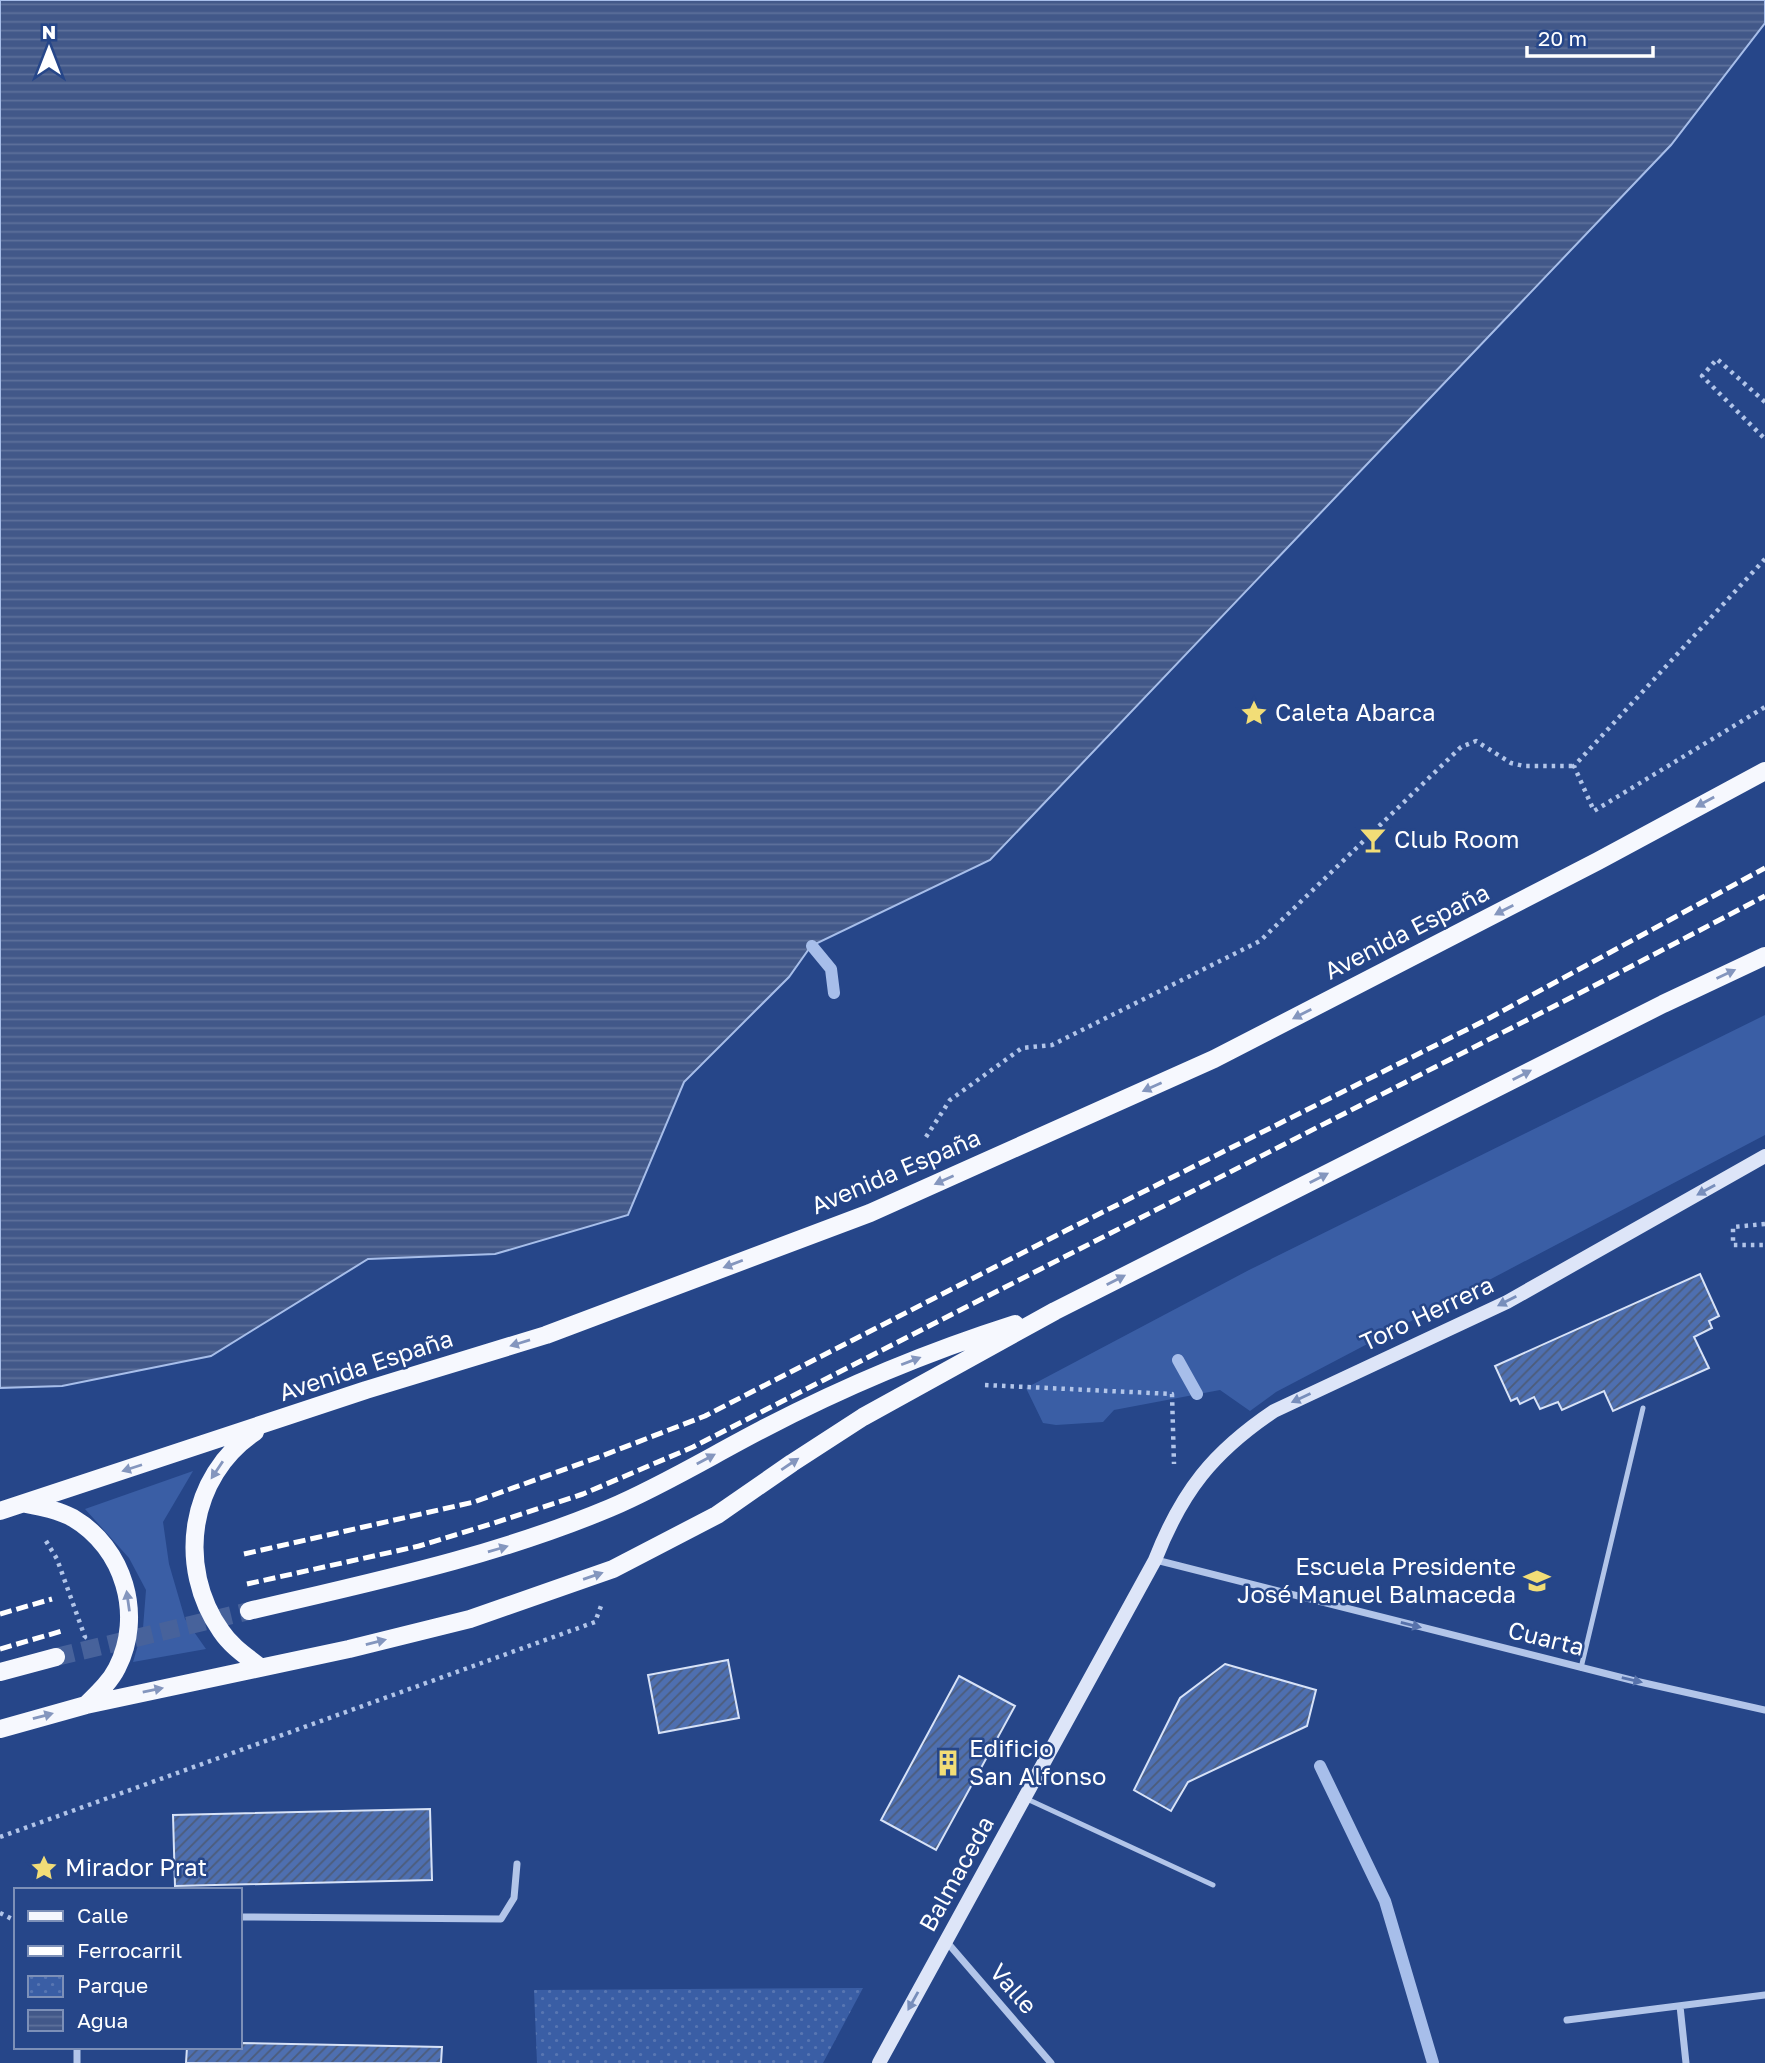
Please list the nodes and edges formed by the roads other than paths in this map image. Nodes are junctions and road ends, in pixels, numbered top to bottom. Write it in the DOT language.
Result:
graph roads {
  1 [pos="1765,771"];
  2 [pos="1765,956"];
  3 [pos="1765,1156"];
  4 [pos="1055,1311"];
  5 [pos="1643,1408"];
  6 [pos="267,1424"];
  7 [pos="21,1503"];
  8 [pos="0,1511"];
  9 [pos="1155,1560"];
  10 [pos="249,1611"];
  11 [pos="56,1657"];
  12 [pos="260,1667"];
  13 [pos="1581,1668"];
  14 [pos="0,1672"];
  15 [pos="86,1705"];
  16 [pos="1765,1710"];
  17 [pos="0,1729"];
  18 [pos="1024,1798"];
  19 [pos="517,1864"];
  20 [pos="1213,1885"];
  21 [pos="242,1917"];
  22 [pos="946,1941"];
  23 [pos="1765,1995"];
  24 [pos="1680,2006"];
  25 [pos="1567,2020"];
  26 [pos="879,2063"];
  27 [pos="1051,2063"];
  28 [pos="1686,2063"];
  1 -- 6 [label="main road, Avenida España, one-way"];
  4 -- 2 [label="main road, one-way"];
  3 -- 9 [label="street, Toro Herrera, one-way"];
  10 -- 4 [label="main road, one-way"];
  12 -- 4 [label="main road, one-way"];
  5 -- 13 [label="lane"];
  6 -- 7 [label="main road, Avenida España, one-way"];
  6 -- 12 [label="main road, one-way"];
  7 -- 8 [label="main road, Avenida España"];
  15 -- 7 [label="main road, one-way"];
  9 -- 13 [label="street, Cuarta, one-way"];
  9 -- 18 [label="street, Balmaceda"];
  11 -- 14 [label="main road"];
  15 -- 12 [label="main road, one-way"];
  13 -- 16 [label="street, Cuarta, one-way"];
  17 -- 15 [label="main road, one-way"];
  18 -- 20 [label="lane"];
  18 -- 22 [label="street, Balmaceda"];
  19 -- 21 [label="street"];
  22 -- 26 [label="street, Balmaceda, one-way"];
  22 -- 27 [label="street, Valle"];
  23 -- 24 [label="street"];
  24 -- 25 [label="street"];
  24 -- 28 [label="street"];
}
